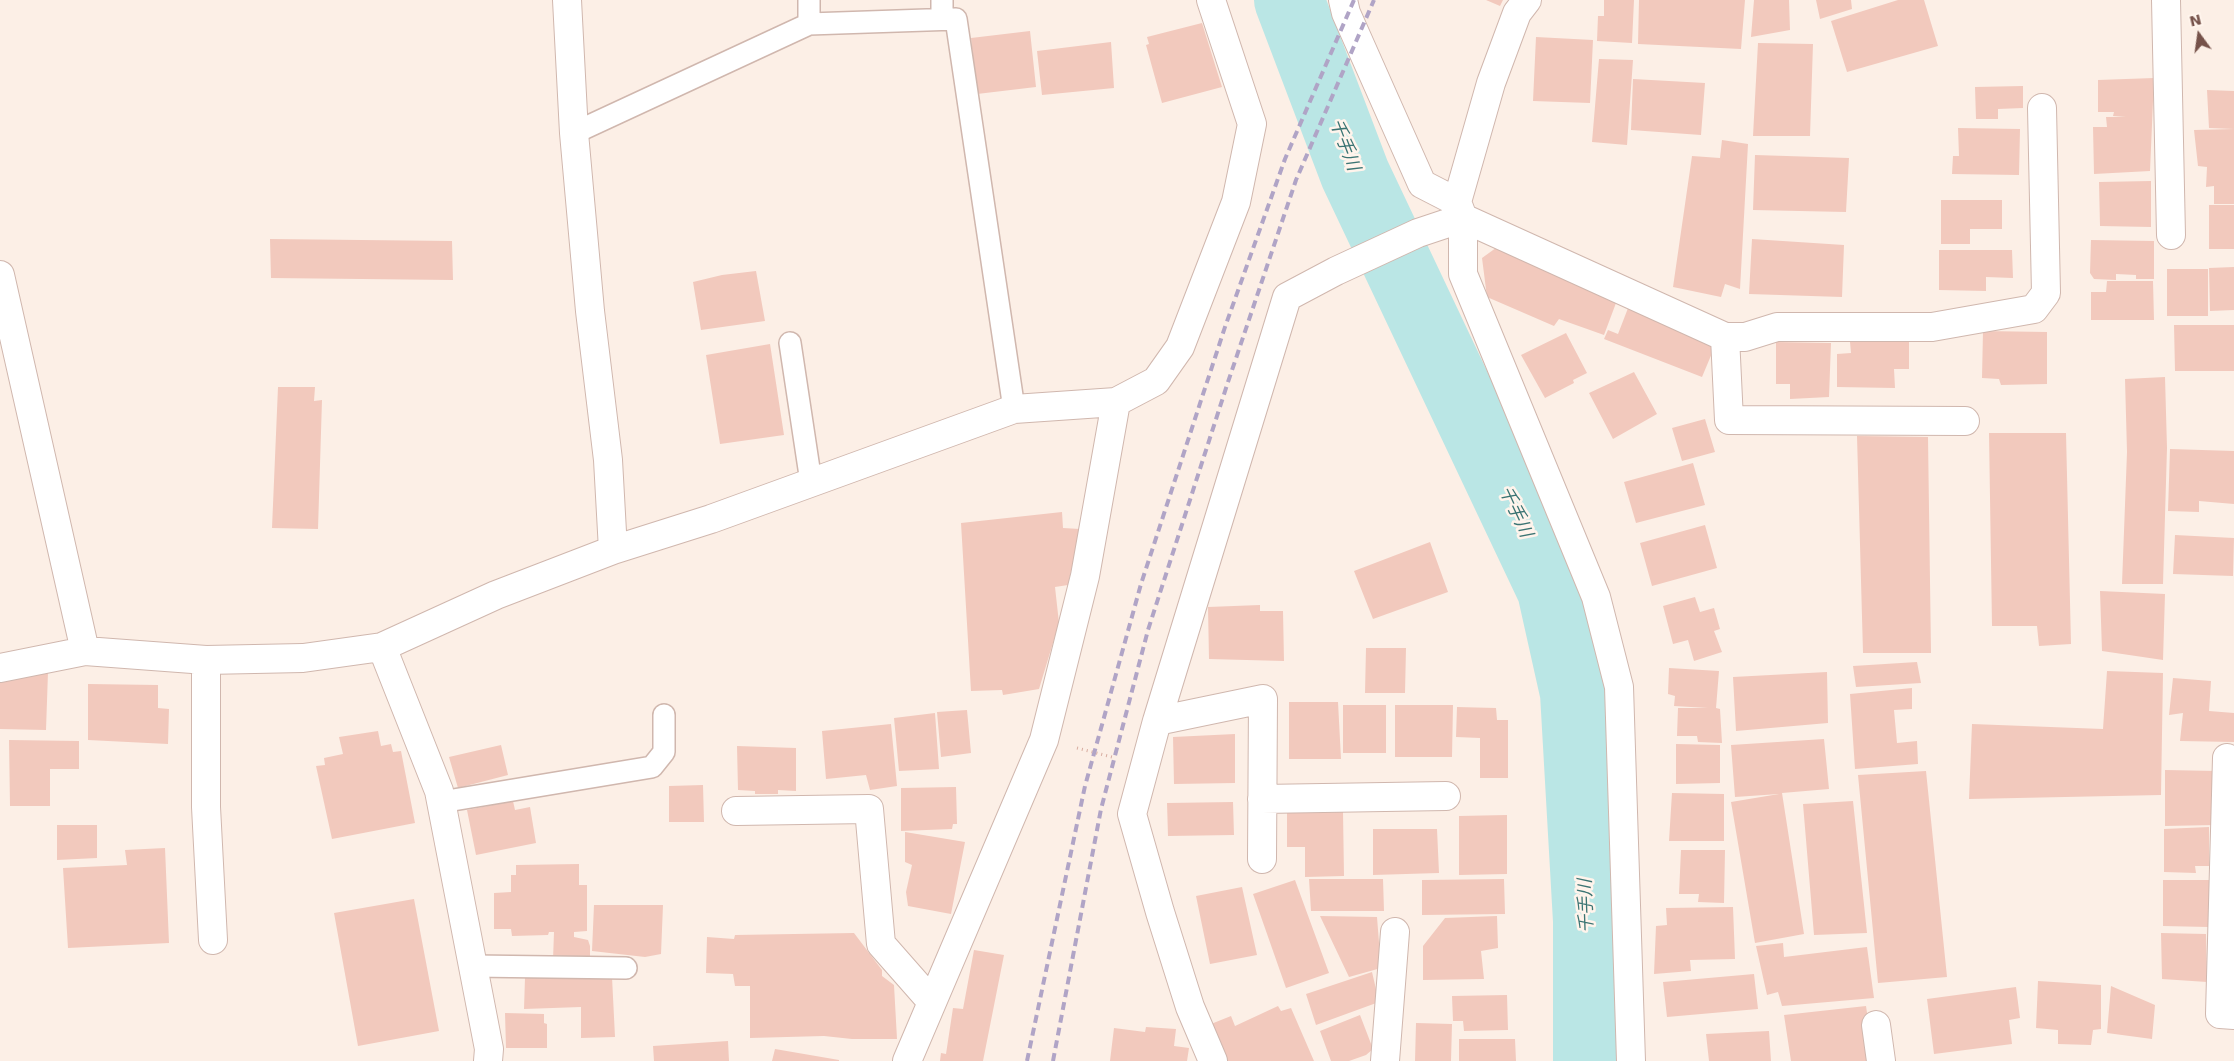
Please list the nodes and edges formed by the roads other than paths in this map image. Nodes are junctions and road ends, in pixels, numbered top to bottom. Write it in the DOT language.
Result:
graph roads {
  1 [pos="567,0"];
  2 [pos="809,0"];
  3 [pos="1211,0"];
  4 [pos="1343,0"];
  5 [pos="1527,0"];
  6 [pos="2166,0"];
  7 [pos="942,10"];
  8 [pos="810,24"];
  9 [pos="2042,108"];
  10 [pos="574,133"];
  11 [pos="1460,210"];
  12 [pos="2171,235"];
  13 [pos="0,274"];
  14 [pos="1726,338"];
  15 [pos="790,342"];
  16 [pos="1116,402"];
  17 [pos="1014,408"];
  18 [pos="1965,421"];
  19 [pos="811,482"];
  20 [pos="613,550"];
  21 [pos="382,647"];
  22 [pos="85,651"];
  23 [pos="206,660"];
  24 [pos="0,668"];
  25 [pos="664,715"];
  26 [pos="1157,721"];
  27 [pos="2231,758"];
  28 [pos="1446,796"];
  29 [pos="1262,799"];
  30 [pos="441,802"];
  31 [pos="736,811"];
  32 [pos="1262,859"];
  33 [pos="1395,932"];
  34 [pos="213,940"];
  35 [pos="473,966"];
  36 [pos="626,968"];
  37 [pos="932,1002"];
  38 [pos="2234,1015"];
  39 [pos="1876,1025"];
  40 [pos="488,1061"];
  41 [pos="907,1061"];
  42 [pos="1212,1061"];
  43 [pos="1385,1061"];
  44 [pos="1631,1061"];
  45 [pos="1881,1061"];
  1 -- 10 [label="street"];
  2 -- 8 [label="lane"];
  3 -- 16 [label="street"];
  4 -- 11 [label="street"];
  5 -- 11 [label="street"];
  6 -- 12 [label="street"];
  7 -- 8 [label="lane"];
  7 -- 17 [label="lane"];
  8 -- 10 [label="lane"];
  9 -- 14 [label="street"];
  10 -- 20 [label="street"];
  11 -- 14 [label="street"];
  11 -- 26 [label="street"];
  11 -- 44 [label="street"];
  13 -- 22 [label="street"];
  14 -- 18 [label="street"];
  15 -- 19 [label="lane"];
  16 -- 17 [label="street"];
  16 -- 37 [label="street"];
  17 -- 19 [label="street"];
  19 -- 20 [label="street"];
  20 -- 21 [label="street"];
  21 -- 23 [label="street"];
  21 -- 30 [label="street"];
  22 -- 23 [label="street"];
  22 -- 24 [label="street"];
  23 -- 34 [label="street"];
  25 -- 30 [label="lane"];
  26 -- 29 [label="street"];
  26 -- 42 [label="street"];
  27 -- 38 [label="street"];
  28 -- 29 [label="street"];
  29 -- 32 [label="street"];
  30 -- 35 [label="street"];
  31 -- 37 [label="street"];
  33 -- 43 [label="street"];
  35 -- 36 [label="lane"];
  35 -- 40 [label="street"];
  37 -- 41 [label="street"];
  39 -- 45 [label="street"];
}
